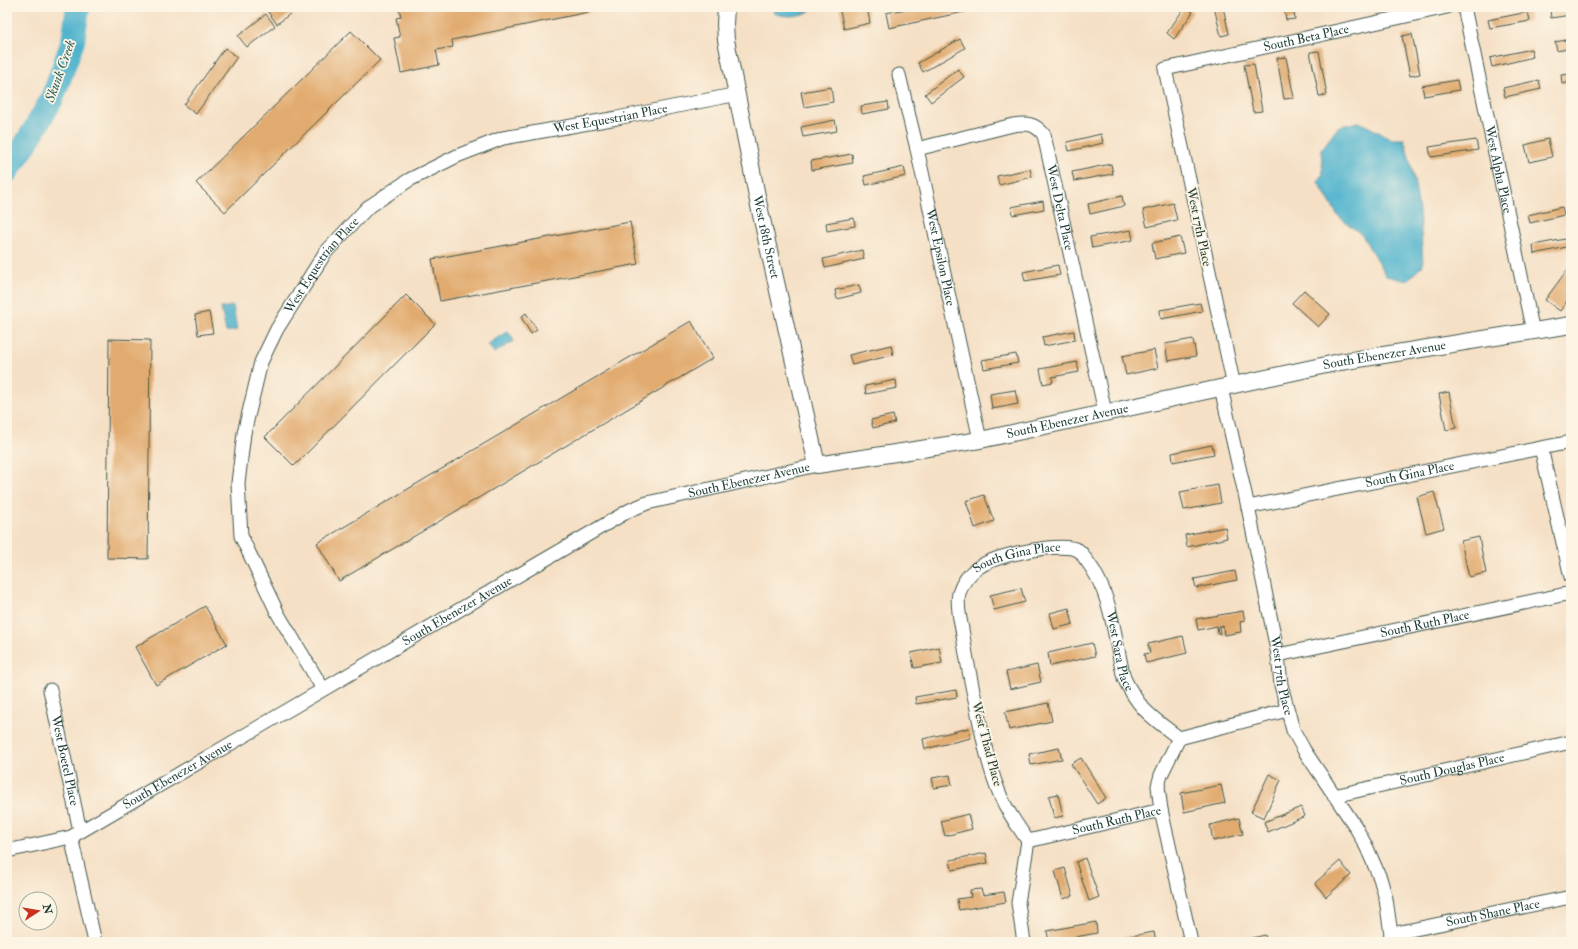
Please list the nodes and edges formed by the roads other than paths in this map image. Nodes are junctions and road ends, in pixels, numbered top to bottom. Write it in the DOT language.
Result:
graph roads {
  1 [pos="726,7"];
  2 [pos="1447,7"];
  3 [pos="1464,7"];
  4 [pos="1165,69"];
  5 [pos="899,75"];
  6 [pos="738,94"];
  7 [pos="917,149"];
  8 [pos="1571,325"];
  9 [pos="1533,332"];
  10 [pos="1228,387"];
  11 [pos="1105,412"];
  12 [pos="980,440"];
  13 [pos="1571,442"];
  14 [pos="1541,448"];
  15 [pos="817,465"];
  16 [pos="1248,507"];
  17 [pos="1079,550"];
  18 [pos="1571,577"];
  19 [pos="962,586"];
  20 [pos="1571,593"];
  21 [pos="1278,655"];
  22 [pos="50,690"];
  23 [pos="323,690"];
  24 [pos="1287,710"];
  25 [pos="1179,738"];
  26 [pos="1571,742"];
  27 [pos="1334,796"];
  28 [pos="1162,810"];
  29 [pos="76,834"];
  30 [pos="1028,840"];
  31 [pos="7,851"];
  32 [pos="1571,897"];
  33 [pos="1391,938"];
  34 [pos="95,942"];
  35 [pos="1024,942"];
  36 [pos="1191,942"];
  1 -- 6 [label="street, West 18th Street"];
  2 -- 4 [label="street, South Beta Place"];
  3 -- 9 [label="street, West Alpha Place"];
  4 -- 10 [label="street, West 17th Place"];
  5 -- 7 [label="street, West Epsilon Place"];
  6 -- 15 [label="street, West 18th Street"];
  6 -- 23 [label="street, West Equestrian Place"];
  7 -- 11 [label="street, West Delta Place"];
  7 -- 12 [label="street, West Epsilon Place"];
  8 -- 9 [label="street, South Ebenezer Avenue"];
  9 -- 10 [label="street, South Ebenezer Avenue"];
  10 -- 11 [label="street, South Ebenezer Avenue"];
  10 -- 16 [label="street, West 17th Place"];
  11 -- 12 [label="street, South Ebenezer Avenue"];
  12 -- 15 [label="street, South Ebenezer Avenue"];
  13 -- 14 [label="street, South Gina Place"];
  14 -- 16 [label="street, South Gina Place"];
  14 -- 18 [label="street"];
  15 -- 23 [label="street, South Ebenezer Avenue"];
  16 -- 21 [label="street, West 17th Place"];
  17 -- 19 [label="street, South Gina Place"];
  17 -- 25 [label="street, West Sara Place"];
  19 -- 30 [label="street, West Thad Place"];
  20 -- 21 [label="street, South Ruth Place"];
  21 -- 24 [label="street, West 17th Place"];
  22 -- 29 [label="street, West Boetel Place"];
  23 -- 29 [label="street, South Ebenezer Avenue"];
  24 -- 25 [label="street"];
  24 -- 27 [label="street, West 17th Place"];
  25 -- 28 [label="street, South Ruth Place"];
  26 -- 27 [label="street, South Douglas Place"];
  27 -- 33 [label="street, West 17th Place"];
  28 -- 30 [label="street, South Ruth Place"];
  28 -- 36 [label="street"];
  29 -- 31 [label="street, South Ebenezer Avenue"];
  29 -- 34 [label="street, West Boetel Place"];
  30 -- 35 [label="street"];
  32 -- 33 [label="street, South Shane Place"];
}
